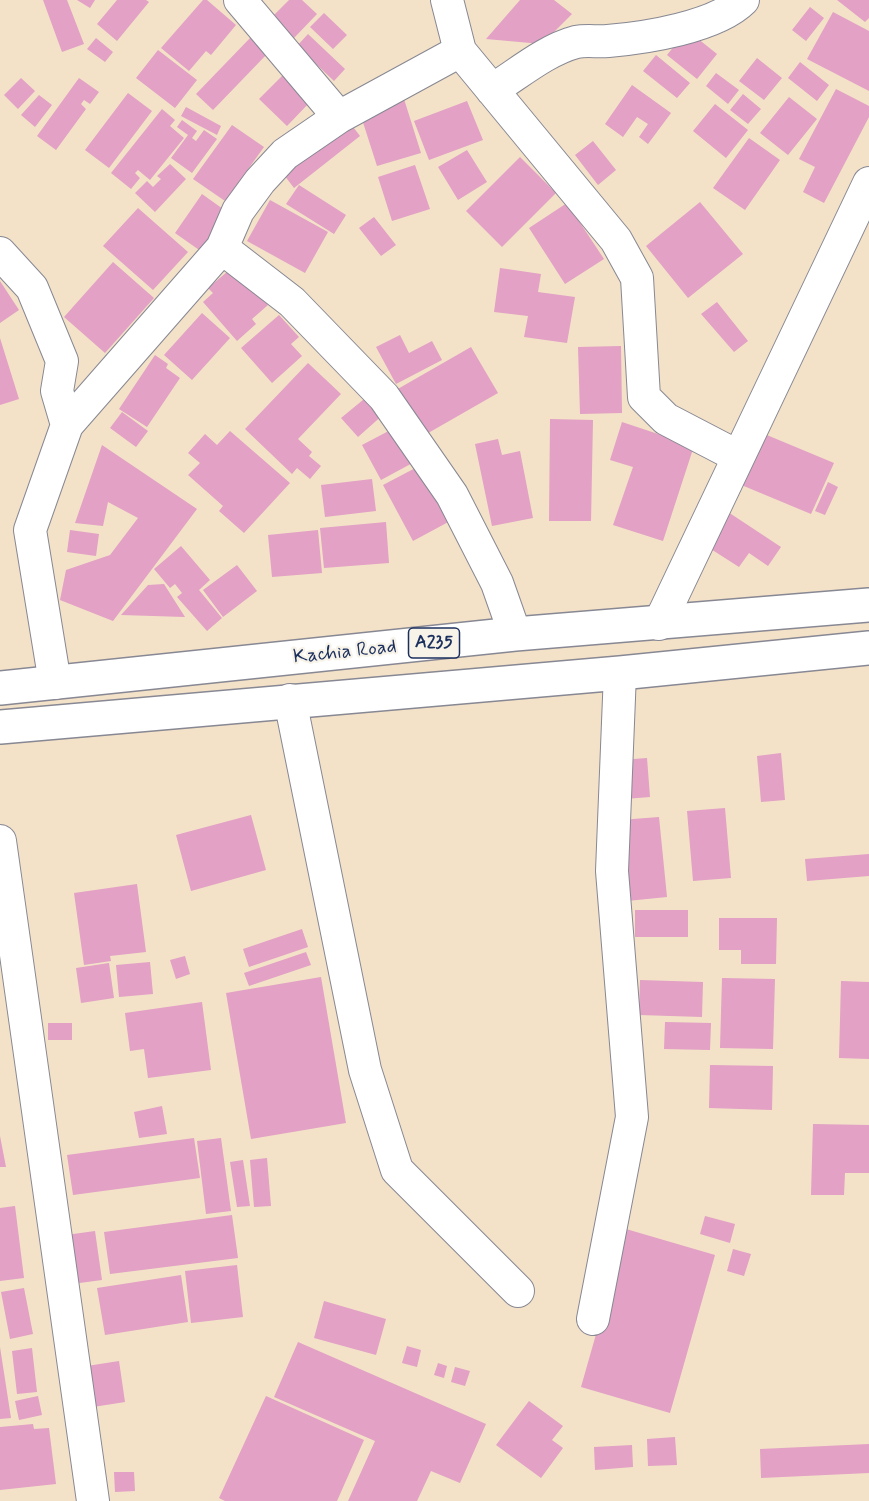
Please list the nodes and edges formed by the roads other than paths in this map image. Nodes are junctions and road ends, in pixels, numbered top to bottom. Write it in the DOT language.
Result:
graph roads {
  1 [pos="240,0"];
  2 [pos="447,0"];
  3 [pos="743,0"];
  4 [pos="460,51"];
  5 [pos="492,90"];
  6 [pos="339,117"];
  7 [pos="869,183"];
  8 [pos="222,248"];
  9 [pos="0,253"];
  10 [pos="67,425"];
  11 [pos="737,456"];
  12 [pos="869,605"];
  13 [pos="659,624"];
  14 [pos="515,634"];
  15 [pos="869,648"];
  16 [pos="620,673"];
  17 [pos="55,683"];
  18 [pos="0,688"];
  19 [pos="290,700"];
  20 [pos="0,727"];
  21 [pos="0,841"];
  22 [pos="519,1292"];
  23 [pos="593,1319"];
  24 [pos="93,1501"];
  1 -- 6 [label="street"];
  2 -- 4 [label="street"];
  3 -- 5 [label="street"];
  4 -- 5 [label="street"];
  4 -- 6 [label="street"];
  5 -- 11 [label="street"];
  6 -- 8 [label="street"];
  7 -- 11 [label="street"];
  8 -- 10 [label="street"];
  8 -- 14 [label="street"];
  9 -- 10 [label="street"];
  10 -- 17 [label="street"];
  11 -- 13 [label="street"];
  12 -- 13 [label="highway, Kachia Road / A235"];
  13 -- 14 [label="highway, Kachia Road / A235"];
  14 -- 17 [label="highway, Kachia Road / A235"];
  15 -- 16 [label="highway, Kachia Road / A235"];
  16 -- 19 [label="highway, Kachia Road / A235"];
  16 -- 23 [label="street"];
  17 -- 18 [label="highway, Kachia Road / A235"];
  19 -- 20 [label="highway, Kachia Road / A235"];
  19 -- 22 [label="street"];
  21 -- 24 [label="street"];
}
